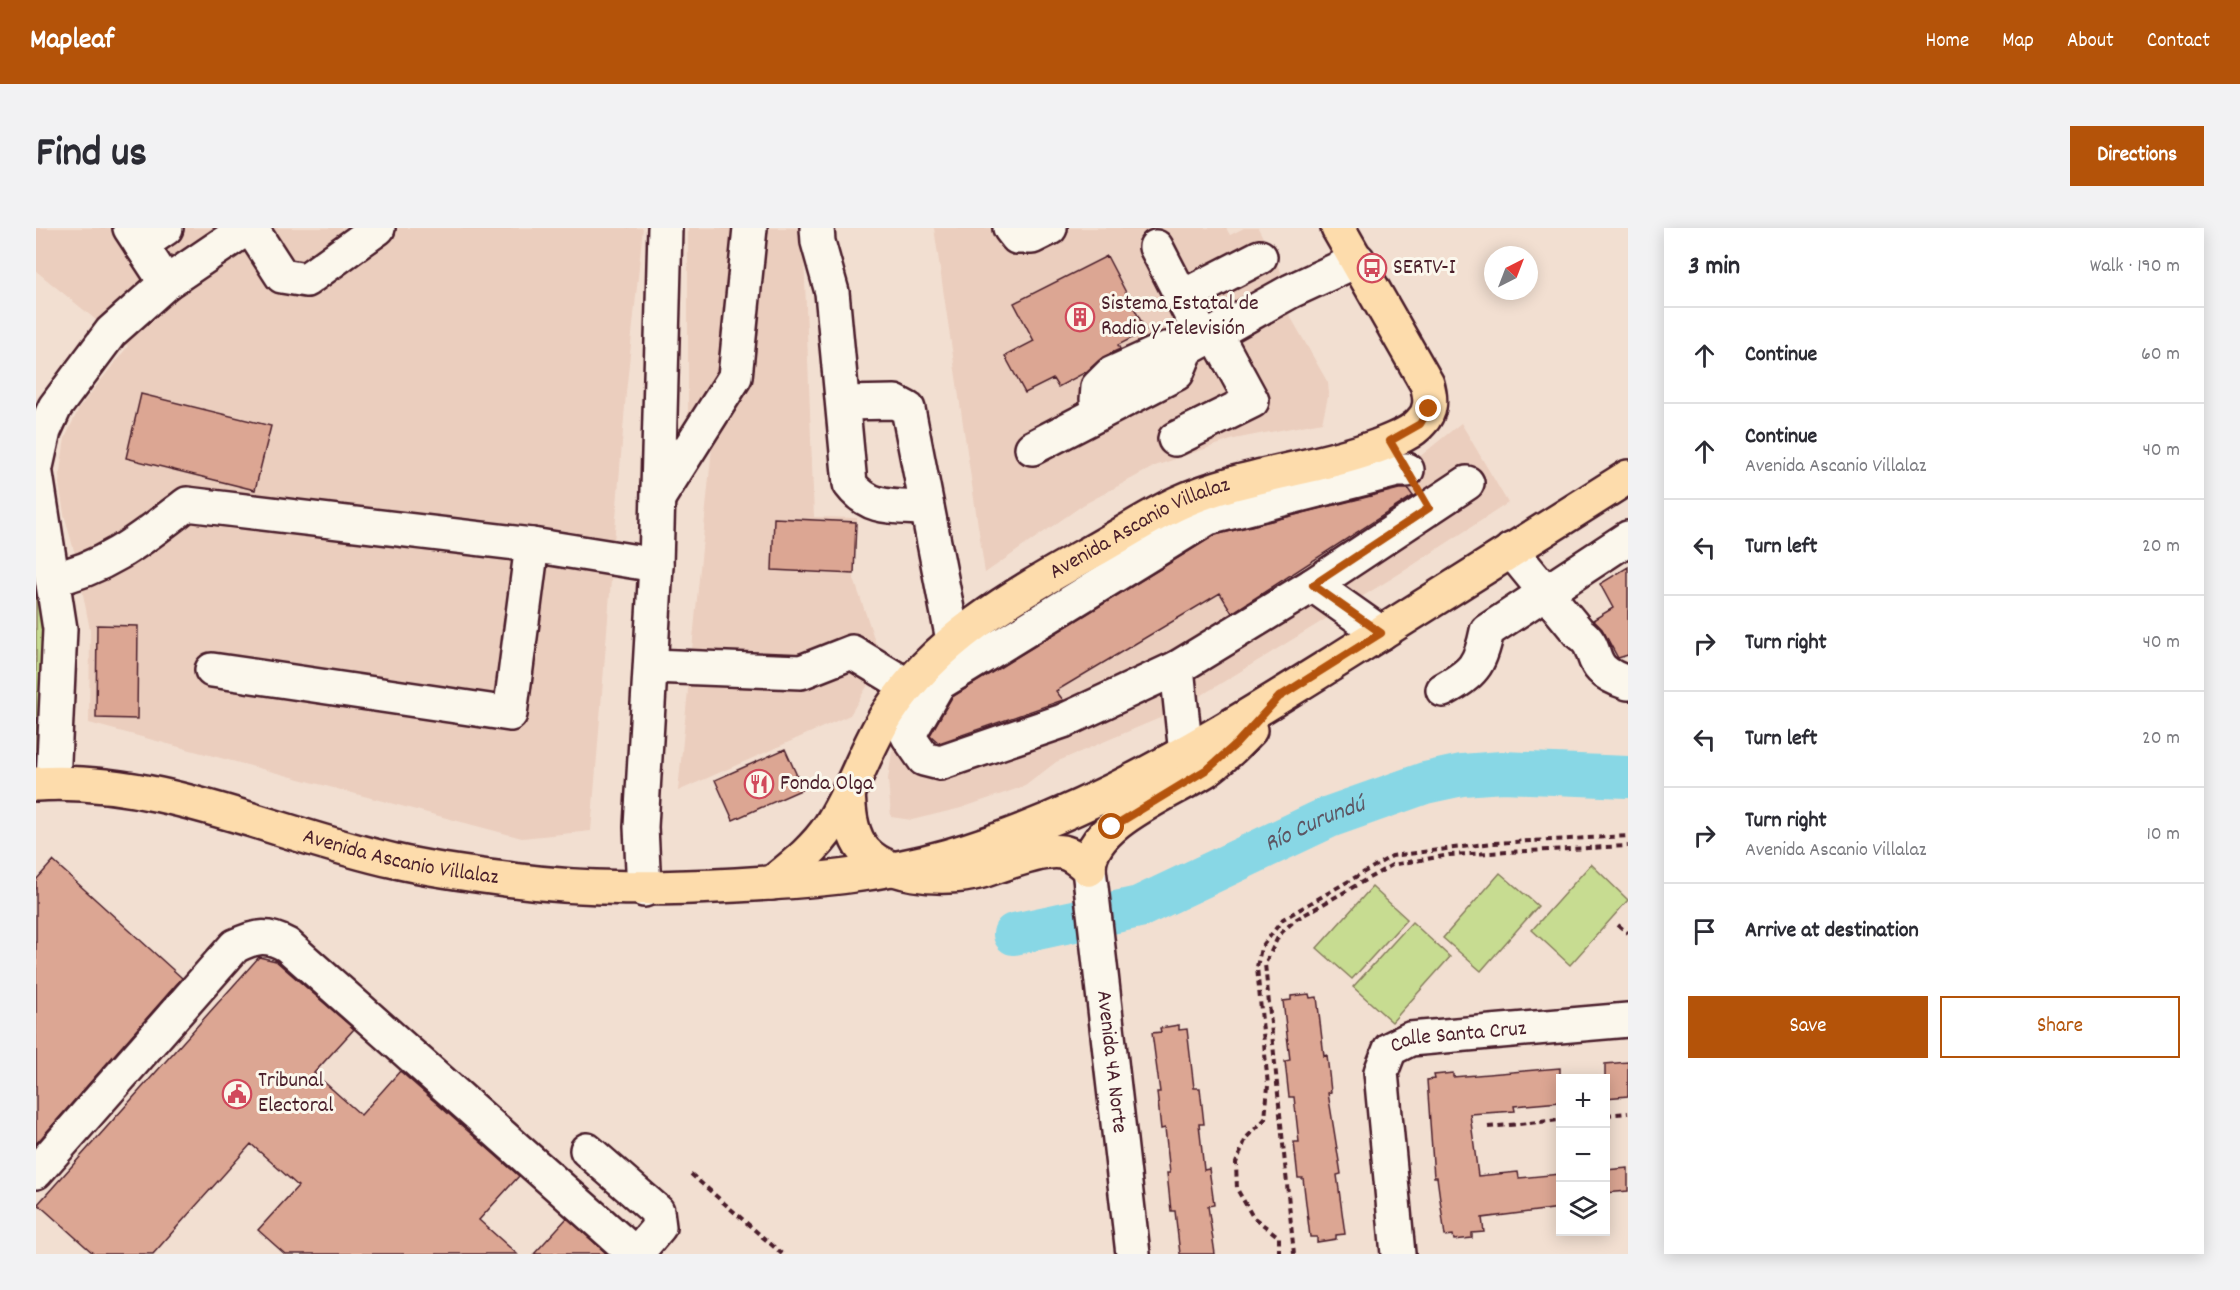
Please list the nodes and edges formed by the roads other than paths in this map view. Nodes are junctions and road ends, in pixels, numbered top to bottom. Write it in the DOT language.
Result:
graph roads {
  1 [pos="249,228"];
  2 [pos="378,228"];
  3 [pos="665,228"];
  4 [pos="750,228"];
  5 [pos="817,228"];
  6 [pos="1010,228"];
  7 [pos="1050,228"];
  8 [pos="1338,228"];
  9 [pos="146,234"];
  10 [pos="1156,247"];
  11 [pos="1260,257"];
  12 [pos="1358,260"];
  13 [pos="166,283"];
  14 [pos="1182,297"];
  15 [pos="1202,341"];
  16 [pos="843,403"];
  17 [pos="1175,440"];
  18 [pos="1390,441"];
  19 [pos="1032,448"];
  20 [pos="37,458"];
  21 [pos="1407,470"];
  22 [pos="1628,477"];
  23 [pos="1467,483"];
  24 [pos="658,499"];
  25 [pos="927,508"];
  26 [pos="1429,508"];
  27 [pos="39,518"];
  28 [pos="1628,538"];
  29 [pos="532,545"];
  30 [pos="1510,550"];
  31 [pos="656,565"];
  32 [pos="52,579"];
  33 [pos="1313,585"];
  34 [pos="1545,593"];
  35 [pos="1381,633"];
  36 [pos="953,640"];
  37 [pos="652,666"];
  38 [pos="1177,668"];
  39 [pos="212,670"];
  40 [pos="1628,683"];
  41 [pos="908,686"];
  42 [pos="1443,690"];
  43 [pos="1279,697"];
  44 [pos="1186,754"];
  45 [pos="45,784"];
  46 [pos="848,792"];
  47 [pos="897,869"];
  48 [pos="1089,876"];
  49 [pos="772,883"];
  50 [pos="644,890"];
  51 [pos="1628,1020"];
  52 [pos="587,1150"];
  53 [pos="36,1172"];
  54 [pos="636,1254"];
  55 [pos="1134,1254"];
  56 [pos="1398,1254"];
  1 -- 2 [label="street"];
  1 -- 13 [label="street"];
  3 -- 24 [label="street"];
  4 -- 24 [label="street"];
  5 -- 16 [label="street"];
  6 -- 7 [label="street"];
  8 -- 12 [label="main road, Avenida Ascanio Villalaz"];
  9 -- 13 [label="street"];
  10 -- 14 [label="street"];
  11 -- 14 [label="street"];
  12 -- 15 [label="street"];
  12 -- 18 [label="main road, Avenida Ascanio Villalaz"];
  13 -- 20 [label="street"];
  14 -- 15 [label="street"];
  15 -- 17 [label="street"];
  15 -- 19 [label="street"];
  16 -- 25 [label="street"];
  16 -- 25 [label="street"];
  18 -- 21 [label="street"];
  18 -- 36 [label="main road, Avenida Ascanio Villalaz"];
  20 -- 27 [label="street"];
  21 -- 26 [label="street"];
  21 -- 38 [label="street"];
  22 -- 30 [label="main road, Avenida Ascanio Villalaz"];
  23 -- 26 [label="street"];
  24 -- 31 [label="street"];
  25 -- 36 [label="street"];
  26 -- 33 [label="street"];
  27 -- 32 [label="street"];
  28 -- 34 [label="street"];
  29 -- 31 [label="street"];
  29 -- 32 [label="street"];
  29 -- 39 [label="street"];
  30 -- 34 [label="street"];
  30 -- 35 [label="main road, Avenida Ascanio Villalaz"];
  31 -- 37 [label="street"];
  32 -- 45 [label="street"];
  33 -- 35 [label="street"];
  33 -- 38 [label="street"];
  34 -- 40 [label="street"];
  34 -- 42 [label="street"];
  35 -- 43 [label="main road, Avenida Ascanio Villalaz"];
  36 -- 41 [label="main road, Avenida Ascanio Villalaz"];
  37 -- 41 [label="street"];
  37 -- 50 [label="street"];
  38 -- 44 [label="street"];
  41 -- 46 [label="main road, Avenida Ascanio Villalaz"];
  43 -- 44 [label="main road, Avenida Ascanio Villalaz"];
  43 -- 48 [label="main road"];
  44 -- 47 [label="main road, Avenida Ascanio Villalaz"];
  45 -- 50 [label="main road, Avenida Ascanio Villalaz"];
  46 -- 47 [label="main road"];
  46 -- 49 [label="main road, Avenida Ascanio Villalaz"];
  47 -- 48 [label="main road"];
  47 -- 49 [label="main road, Avenida Ascanio Villalaz"];
  48 -- 55 [label="street, Avenida 4A Norte"];
  49 -- 50 [label="main road, Avenida Ascanio Villalaz"];
  51 -- 56 [label="street, Calle Santa Cruz"];
  52 -- 54 [label="street"];
  53 -- 54 [label="street"];
}
